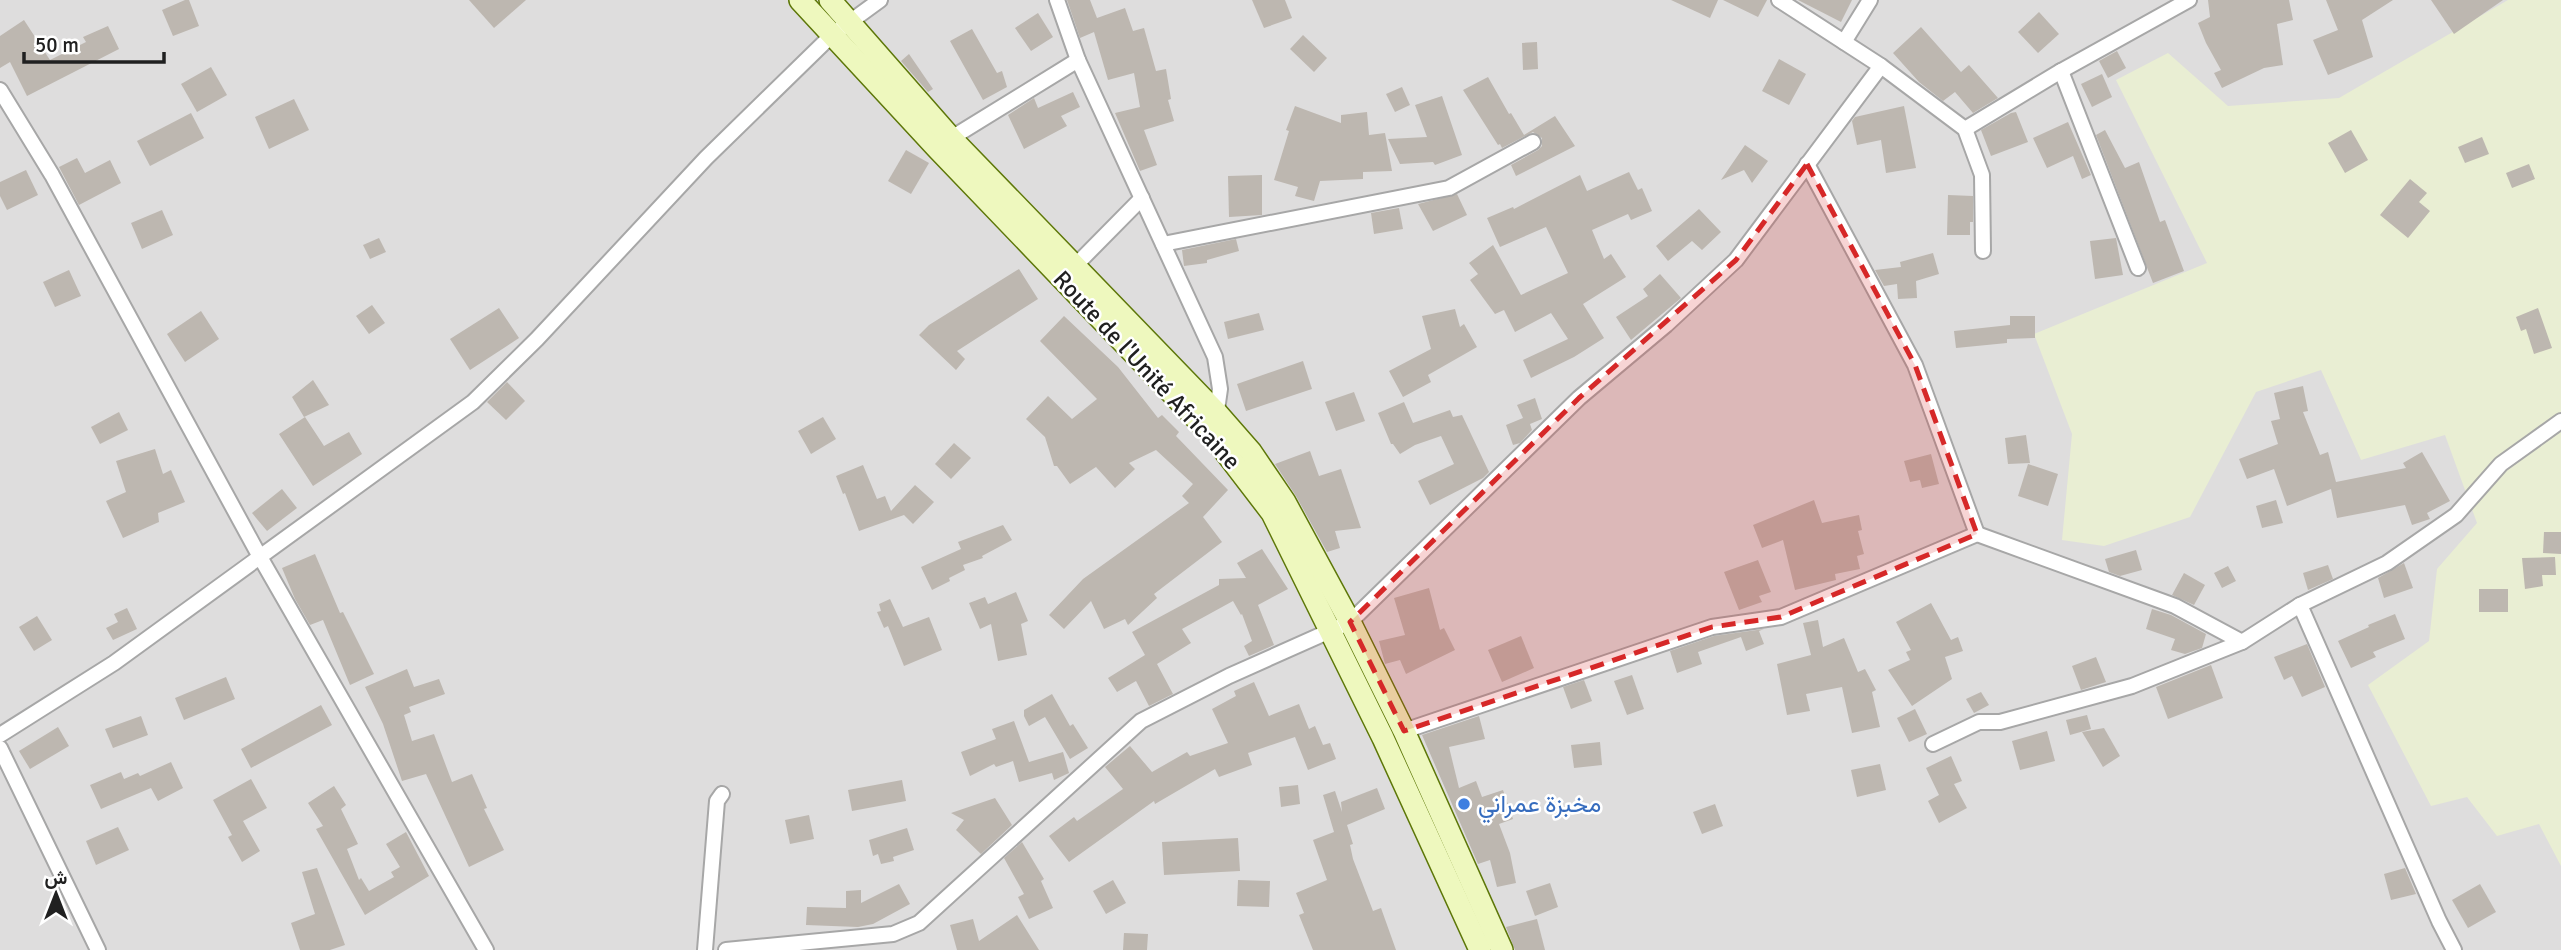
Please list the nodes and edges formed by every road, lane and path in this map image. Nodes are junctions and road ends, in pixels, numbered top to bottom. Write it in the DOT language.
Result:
graph roads {
  1 [pos="800,0"];
  2 [pos="830,0"];
  3 [pos="880,0"];
  4 [pos="1057,0"];
  5 [pos="1779,0"];
  6 [pos="1870,0"];
  7 [pos="2189,0"];
  8 [pos="818,8"];
  9 [pos="840,28"];
  10 [pos="1844,42"];
  11 [pos="1078,60"];
  12 [pos="1881,65"];
  13 [pos="2061,71"];
  14 [pos="0,90"];
  15 [pos="1965,129"];
  16 [pos="1533,142"];
  17 [pos="944,143"];
  18 [pos="1807,164"];
  19 [pos="1142,198"];
  20 [pos="1163,244"];
  21 [pos="1983,251"];
  22 [pos="2138,268"];
  23 [pos="1068,273"];
  24 [pos="1216,412"];
  25 [pos="2561,421"];
  26 [pos="1213,436"];
  27 [pos="1244,459"];
  28 [pos="1977,534"];
  29 [pos="260,557"];
  30 [pos="2300,605"];
  31 [pos="1340,627"];
  32 [pos="2242,642"];
  33 [pos="1404,732"];
  34 [pos="0,735"];
  35 [pos="1933,744"];
  36 [pos="0,748"];
  37 [pos="722,794"];
  38 [pos="98,950"];
  39 [pos="486,950"];
  40 [pos="705,950"];
  41 [pos="726,950"];
  42 [pos="1480,950"];
  43 [pos="1502,950"];
  44 [pos="2454,950"];
  1 -- 8 [label="main road, Route de l'Unité Africaine"];
  2 -- 9 [label="main road, Route de l'Unité Africaine"];
  3 -- 9 [label="street"];
  4 -- 11 [label="street"];
  5 -- 10 [label="street"];
  6 -- 10 [label="street"];
  7 -- 13 [label="street"];
  8 -- 9 [label="main road, Route de l'Unité Africaine"];
  9 -- 17 [label="main road, Route de l'Unité Africaine"];
  9 -- 29 [label="street"];
  10 -- 12 [label="street"];
  11 -- 17 [label="street"];
  11 -- 19 [label="street"];
  12 -- 15 [label="street"];
  12 -- 18 [label="street"];
  13 -- 15 [label="street"];
  13 -- 22 [label="street"];
  14 -- 29 [label="street"];
  15 -- 21 [label="street"];
  16 -- 20 [label="street"];
  17 -- 23 [label="main road, Route de l'Unité Africaine"];
  18 -- 28 [label="street"];
  18 -- 31 [label="street"];
  19 -- 20 [label="street"];
  19 -- 23 [label="street"];
  20 -- 24 [label="street"];
  23 -- 24 [label="main road, Route de l'Unité Africaine"];
  23 -- 26 [label="main road, Route de l'Unité Africaine"];
  24 -- 26 [label="street"];
  24 -- 27 [label="main road, Route de l'Unité Africaine"];
  25 -- 30 [label="street"];
  26 -- 27 [label="main road, Route de l'Unité Africaine"];
  27 -- 31 [label="main road, Route de l'Unité Africaine"];
  28 -- 32 [label="street"];
  28 -- 33 [label="street"];
  29 -- 34 [label="street"];
  29 -- 39 [label="street"];
  30 -- 32 [label="street"];
  30 -- 44 [label="street"];
  31 -- 33 [label="main road, Route de l'Unité Africaine"];
  31 -- 41 [label="street"];
  31 -- 42 [label="main road, Route de l'Unité Africaine"];
  32 -- 35 [label="street"];
  33 -- 43 [label="main road, Route de l'Unité Africaine"];
  36 -- 38 [label="street"];
  37 -- 40 [label="street"];
}
